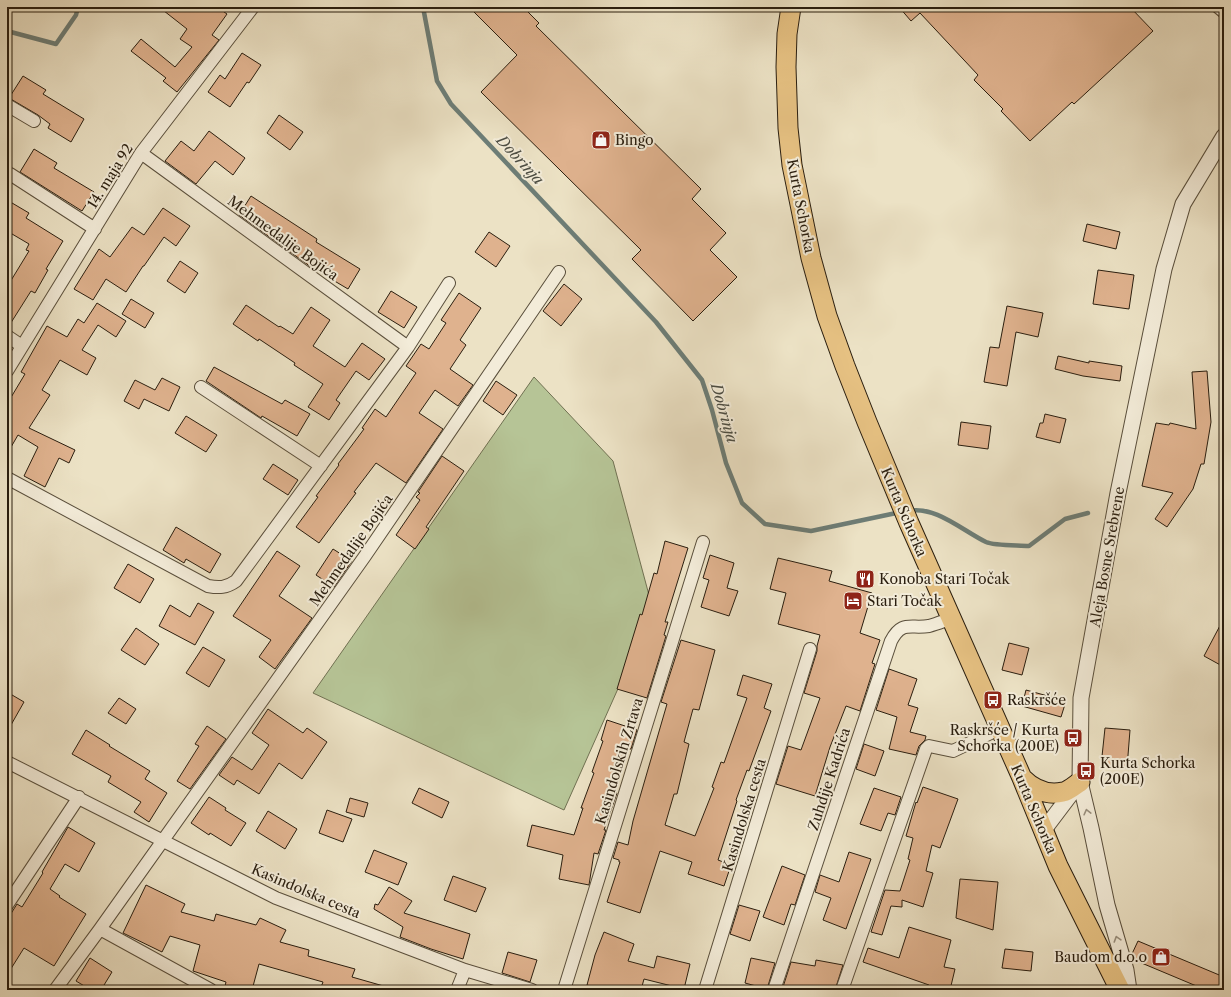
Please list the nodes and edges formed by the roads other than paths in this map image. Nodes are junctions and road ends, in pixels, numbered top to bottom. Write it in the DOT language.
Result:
graph roads {
  1 [pos="253,7"];
  2 [pos="791,7"];
  3 [pos="1218,7"];
  4 [pos="1224,12"];
  5 [pos="7,105"];
  6 [pos="34,121"];
  7 [pos="1224,136"];
  8 [pos="141,153"];
  9 [pos="10,174"];
  10 [pos="95,229"];
  11 [pos="559,272"];
  12 [pos="449,283"];
  13 [pos="7,336"];
  14 [pos="22,346"];
  15 [pos="408,347"];
  16 [pos="7,372"];
  17 [pos="201,387"];
  18 [pos="322,466"];
  19 [pos="7,478"];
  20 [pos="703,542"];
  21 [pos="950,619"];
  22 [pos="810,649"];
  23 [pos="999,729"];
  24 [pos="7,762"];
  25 [pos="1022,778"];
  26 [pos="1080,782"];
  27 [pos="79,797"];
  28 [pos="1043,831"];
  29 [pos="162,841"];
  30 [pos="7,905"];
  31 [pos="100,929"];
  32 [pos="465,970"];
  33 [pos="55,990"];
  34 [pos="211,990"];
  35 [pos="457,990"];
  36 [pos="532,990"];
  37 [pos="564,990"];
  38 [pos="706,990"];
  39 [pos="774,990"];
  40 [pos="842,990"];
  41 [pos="1120,990"];
  42 [pos="1129,990"];
  1 -- 8 [label="street, 14. maja 92"];
  2 -- 21 [label="main road, Kurta Schorka"];
  3 -- 4 [label="street"];
  5 -- 6 [label="street"];
  7 -- 26 [label="street, Aleja Bosne Srebrene"];
  8 -- 10 [label="street, 14. maja 92"];
  8 -- 15 [label="street, Mehmedalije Bojića"];
  9 -- 10 [label="street"];
  10 -- 14 [label="street, 14. maja 92"];
  11 -- 29 [label="street, Mehmedalije Bojića"];
  12 -- 15 [label="street"];
  13 -- 14 [label="street"];
  14 -- 16 [label="street, 14. maja 92"];
  15 -- 18 [label="street"];
  17 -- 18 [label="street"];
  18 -- 19 [label="street"];
  20 -- 37 [label="street, Kasindolskih Zrtava"];
  21 -- 23 [label="main road, Kurta Schorka"];
  21 -- 39 [label="street, Zuhdije Kadrića"];
  22 -- 38 [label="street, Kasindolska cesta"];
  23 -- 25 [label="main road, Kurta Schorka"];
  23 -- 40 [label="street"];
  24 -- 27 [label="street, Kasindolska cesta"];
  25 -- 26 [label="main road"];
  25 -- 28 [label="main road, Kurta Schorka"];
  26 -- 28 [label="street"];
  42 -- 26 [label="street, Aleja Bosne Srebrene, one-way"];
  27 -- 29 [label="street, Kasindolska cesta"];
  27 -- 30 [label="street"];
  28 -- 41 [label="main road, Kurta Schorka"];
  29 -- 31 [label="street"];
  29 -- 32 [label="street, Kasindolska cesta"];
  31 -- 33 [label="street"];
  31 -- 34 [label="street"];
  32 -- 35 [label="street"];
  32 -- 36 [label="street, Kasindolska cesta"];
}
